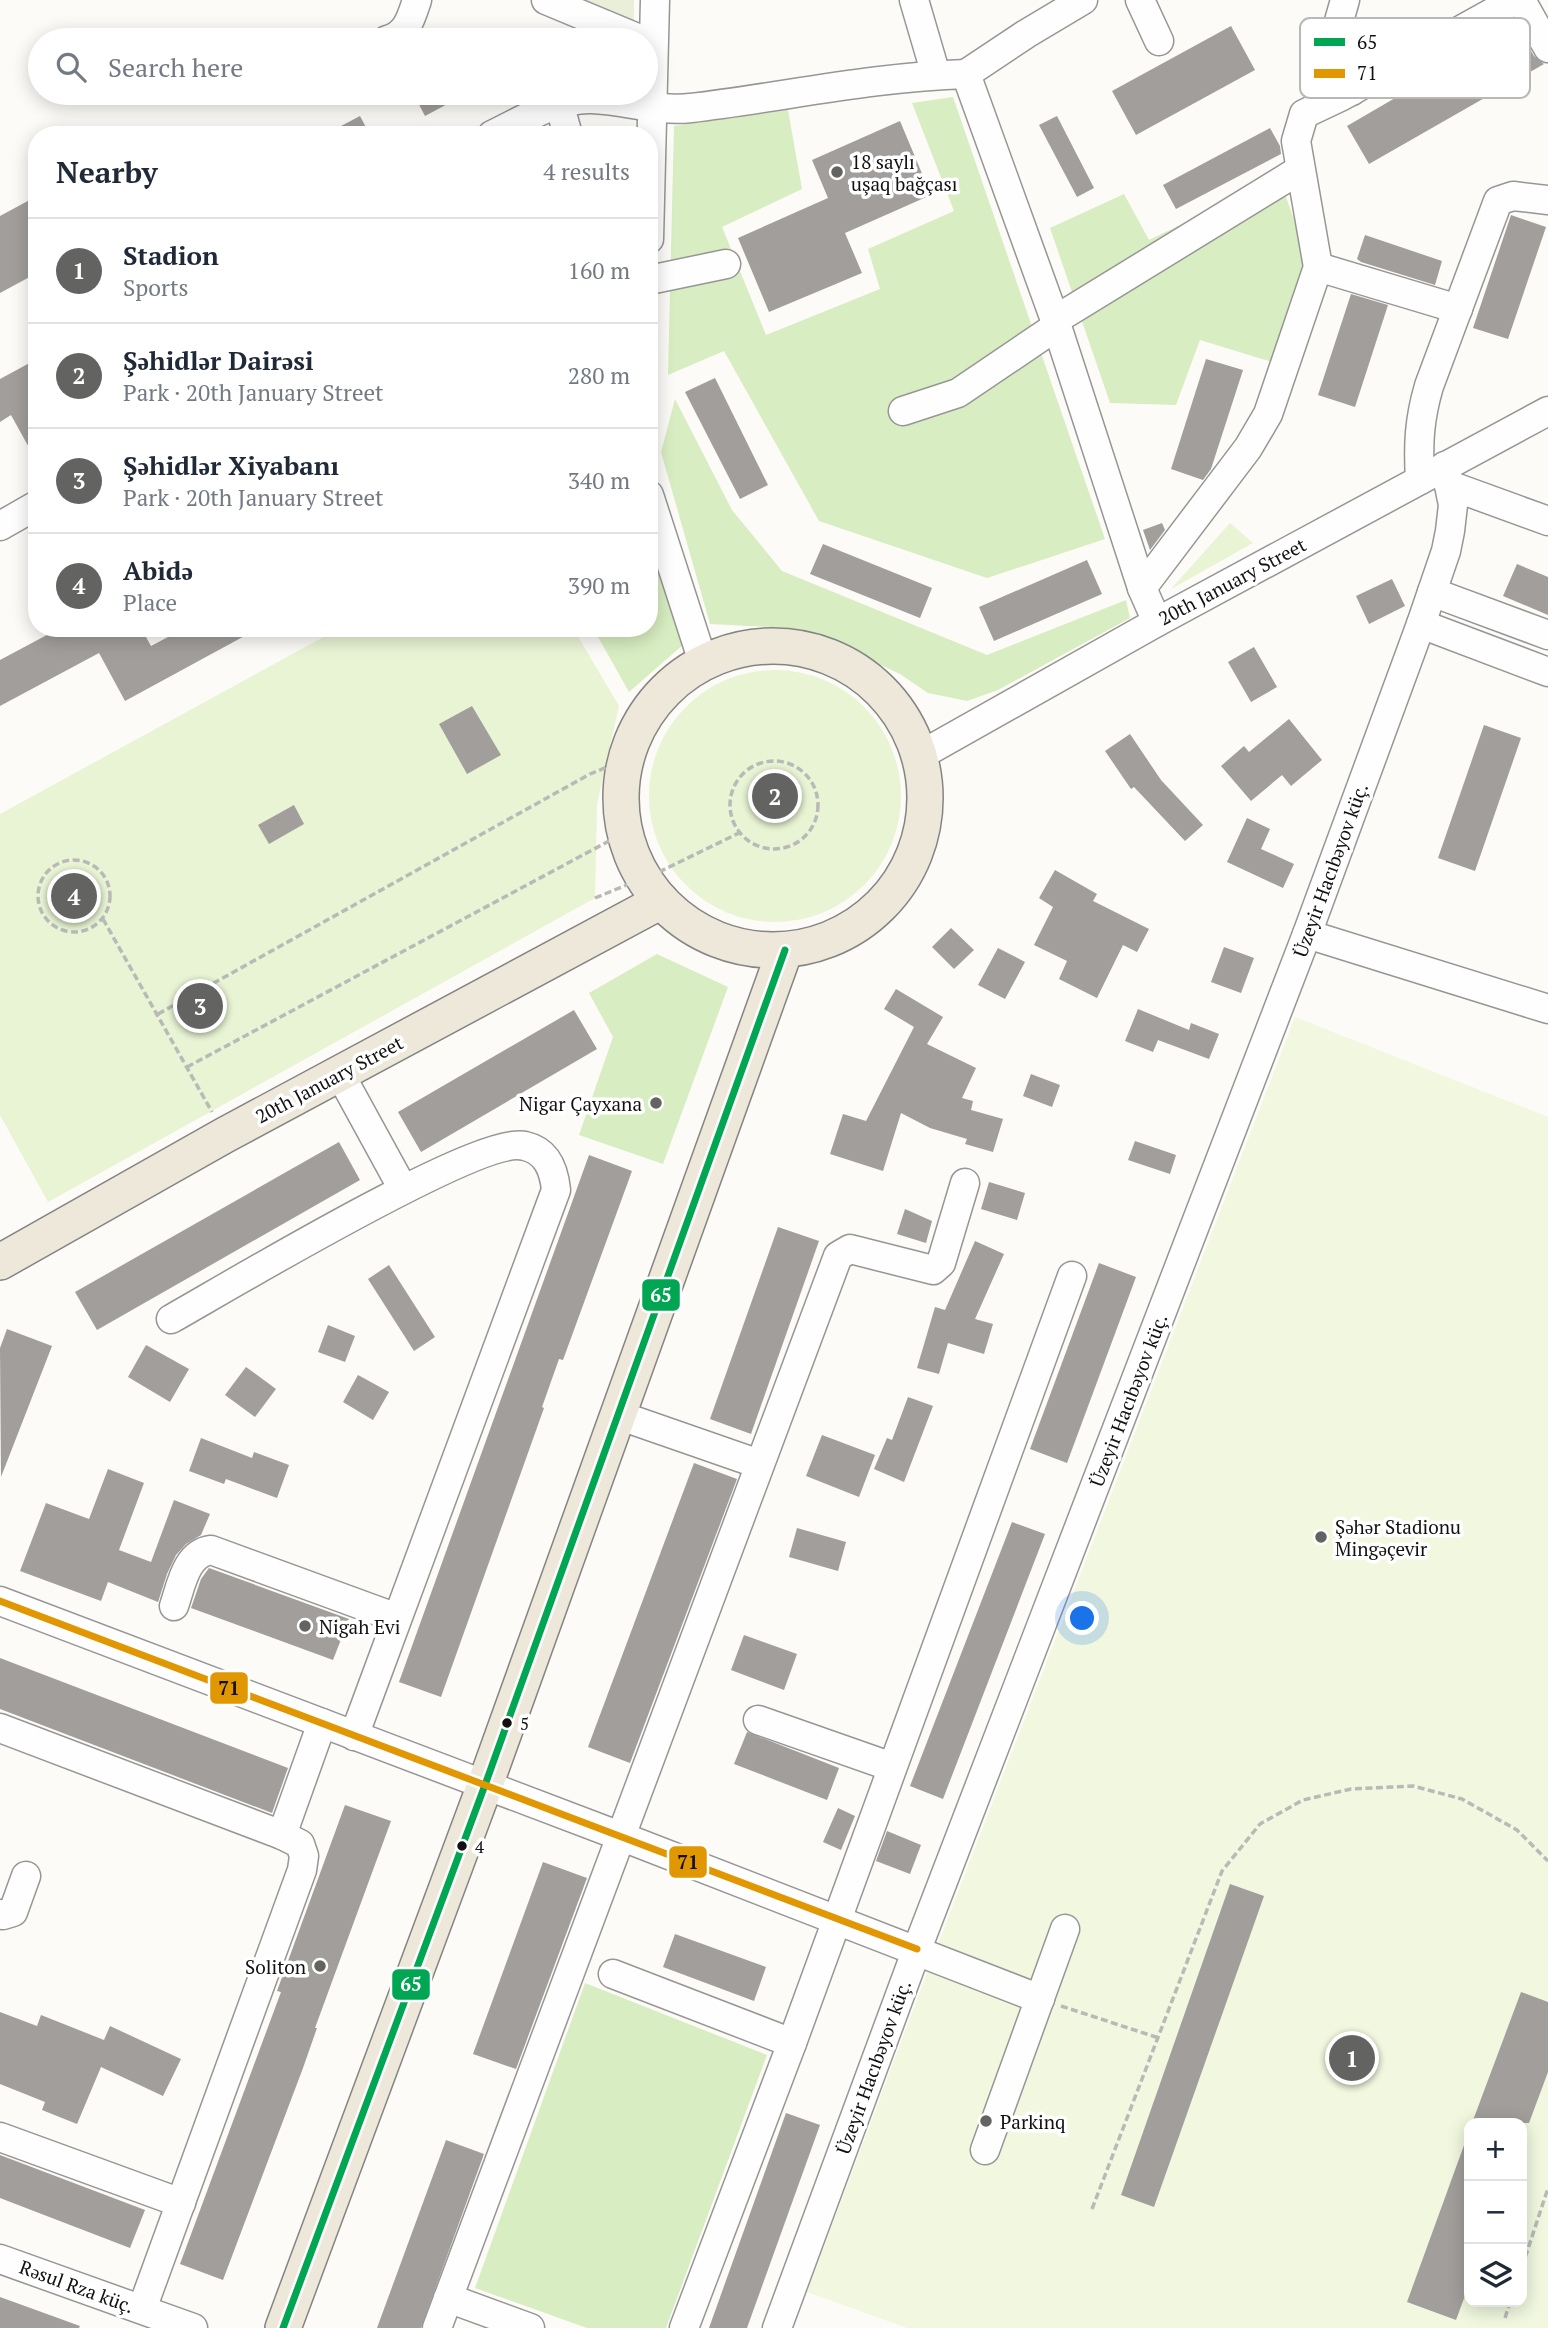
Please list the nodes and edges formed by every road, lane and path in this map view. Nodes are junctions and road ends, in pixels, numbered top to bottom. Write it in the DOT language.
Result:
graph roads {
  1 [pos="417,0"];
  2 [pos="546,0"];
  3 [pos="655,0"];
  4 [pos="914,0"];
  5 [pos="1083,0"];
  6 [pos="1140,0"];
  7 [pos="1346,0"];
  8 [pos="1515,0"];
  9 [pos="1521,0"];
  10 [pos="1341,18"];
  11 [pos="1482,18"];
  12 [pos="406,28"];
  13 [pos="612,28"];
  14 [pos="650,28"];
  15 [pos="1159,41"];
  16 [pos="1548,47"];
  17 [pos="966,74"];
  18 [pos="936,75"];
  19 [pos="1336,98"];
  20 [pos="555,105"];
  21 [pos="560,105"];
  22 [pos="633,105"];
  23 [pos="654,105"];
  24 [pos="654,108"];
  25 [pos="511,126"];
  26 [pos="565,126"];
  27 [pos="653,126"];
  28 [pos="1300,172"];
  29 [pos="1548,200"];
  30 [pos="726,264"];
  31 [pos="1318,267"];
  32 [pos="658,278"];
  33 [pos="1458,309"];
  34 [pos="1056,323"];
  35 [pos="903,411"];
  36 [pos="1548,411"];
  37 [pos="1447,475"];
  38 [pos="1420,480"];
  39 [pos="28,510"];
  40 [pos="1548,521"];
  41 [pos="658,523"];
  42 [pos="0,526"];
  43 [pos="1142,588"];
  44 [pos="1432,592"];
  45 [pos="1157,622"];
  46 [pos="1421,624"];
  47 [pos="1548,635"];
  48 [pos="703,662"];
  49 [pos="1548,672"];
  50 [pos="919,756"];
  51 [pos="627,759"];
  52 [pos="624,833"];
  53 [pos="739,833"];
  54 [pos="650,885"];
  55 [pos="595,898"];
  56 [pos="103,919"];
  57 [pos="1307,934"];
  58 [pos="785,950"];
  59 [pos="1548,1009"];
  60 [pos="158,1014"];
  61 [pos="187,1067"];
  62 [pos="340,1074"];
  63 [pos="225,1135"];
  64 [pos="965,1183"];
  65 [pos="403,1189"];
  66 [pos="0,1262"];
  67 [pos="1072,1276"];
  68 [pos="171,1320"];
  69 [pos="618,1415"];
  70 [pos="759,1464"];
  71 [pos="0,1601"];
  72 [pos="174,1606"];
  73 [pos="397,1618"];
  74 [pos="758,1720"];
  75 [pos="322,1723"];
  76 [pos="0,1728"];
  77 [pos="354,1736"];
  78 [pos="892,1767"];
  79 [pos="485,1785"];
  80 [pos="282,1835"];
  81 [pos="620,1836"];
  82 [pos="1548,1861"];
  83 [pos="26,1876"];
  84 [pos="0,1913"];
  85 [pos="836,1919"];
  86 [pos="1065,1929"];
  87 [pos="917,1949"];
  88 [pos="613,1974"];
  89 [pos="1040,1999"];
  90 [pos="1159,2038"];
  91 [pos="792,2043"];
  92 [pos="0,2137"];
  93 [pos="985,2150"];
  94 [pos="1548,2188"];
  95 [pos="181,2203"];
  96 [pos="1541,2208"];
  97 [pos="1092,2209"];
  98 [pos="1548,2211"];
  99 [pos="1527,2251"];
  100 [pos="0,2259"];
  101 [pos="448,2298"];
  102 [pos="1508,2307"];
  103 [pos="142,2309"];
  104 [pos="1505,2318"];
  105 [pos="193,2328"];
  106 [pos="283,2328"];
  107 [pos="437,2328"];
  108 [pos="530,2328"];
  109 [pos="684,2328"];
  110 [pos="777,2328"];
  1 -- 12 [label="street"];
  2 -- 13 [label="street"];
  3 -- 14 [label="street"];
  4 -- 18 [label="street"];
  5 -- 17 [label="street"];
  6 -- 15 [label="street"];
  7 -- 10 [label="street"];
  8 -- 11 [label="street"];
  9 -- 16 [label="street"];
  17 -- 18 [label="street"];
  17 -- 34 [label="street"];
  18 -- 24 [label="street"];
  19 -- 28 [label="street"];
  20 -- 25 [label="street"];
  21 -- 26 [label="street"];
  22 -- 24 [label="street"];
  23 -- 24 [label="street"];
  24 -- 27 [label="street"];
  28 -- 31 [label="street"];
  28 -- 34 [label="street"];
  29 -- 33 [label="street"];
  30 -- 32 [label="street"];
  31 -- 33 [label="street"];
  31 -- 43 [label="street"];
  33 -- 38 [label="street"];
  34 -- 35 [label="street"];
  34 -- 43 [label="street"];
  36 -- 37 [label="street, 20th January Street"];
  37 -- 38 [label="street, 20th January Street"];
  37 -- 40 [label="street"];
  37 -- 44 [label="street, Üzeyir Hacıbəyov küç."];
  38 -- 45 [label="street, 20th January Street"];
  39 -- 42 [label="street"];
  41 -- 48 [label="street"];
  43 -- 45 [label="street"];
  44 -- 46 [label="street, Üzeyir Hacıbəyov küç."];
  44 -- 47 [label="street"];
  45 -- 50 [label="street, 20th January Street"];
  46 -- 49 [label="street"];
  46 -- 57 [label="street, Üzeyir Hacıbəyov küç."];
  48 -- 50 [label="main road"];
  48 -- 51 [label="main road"];
  50 -- 58 [label="main road"];
  51 -- 52 [label="main road"];
  51 -- 60 [label="path"];
  52 -- 54 [label="main road"];
  52 -- 61 [label="path"];
  53 -- 53 [label="path"];
  53 -- 54 [label="path"];
  54 -- 55 [label="path"];
  54 -- 58 [label="main road"];
  54 -- 62 [label="main road, 20th January Street"];
  56 -- 56 [label="path"];
  56 -- 60 [label="path"];
  57 -- 59 [label="street"];
  57 -- 87 [label="street, Üzeyir Hacıbəyov küç."];
  58 -- 69 [label="main road"];
  60 -- 61 [label="path"];
  61 -- 63 [label="path"];
  62 -- 63 [label="main road, 20th January Street"];
  62 -- 65 [label="street"];
  63 -- 66 [label="main road, 20th January Street"];
  64 -- 70 [label="street"];
  65 -- 68 [label="street"];
  65 -- 73 [label="street"];
  67 -- 78 [label="street"];
  69 -- 70 [label="street"];
  69 -- 79 [label="main road"];
  70 -- 81 [label="street"];
  71 -- 75 [label="street"];
  72 -- 73 [label="street"];
  73 -- 77 [label="street"];
  74 -- 78 [label="street"];
  75 -- 77 [label="street"];
  75 -- 80 [label="street"];
  76 -- 80 [label="street"];
  77 -- 79 [label="street"];
  78 -- 85 [label="street"];
  79 -- 81 [label="street"];
  79 -- 106 [label="main road"];
  80 -- 95 [label="street"];
  81 -- 85 [label="street"];
  81 -- 101 [label="street"];
  82 -- 90 [label="path"];
  83 -- 84 [label="street"];
  85 -- 87 [label="street"];
  85 -- 91 [label="street"];
  86 -- 89 [label="street"];
  87 -- 89 [label="street"];
  87 -- 110 [label="street, Üzeyir Hacıbəyov küç."];
  88 -- 91 [label="street"];
  89 -- 90 [label="path"];
  89 -- 93 [label="street"];
  90 -- 97 [label="path"];
  91 -- 109 [label="street"];
  92 -- 95 [label="street"];
  94 -- 96 [label="path"];
  95 -- 103 [label="street"];
  96 -- 98 [label="path"];
  96 -- 99 [label="path"];
  100 -- 103 [label="street, Rəsul Rza küç."];
  101 -- 107 [label="street"];
  101 -- 108 [label="street"];
  102 -- 104 [label="path"];
  103 -- 105 [label="street, Rəsul Rza küç."];
}
